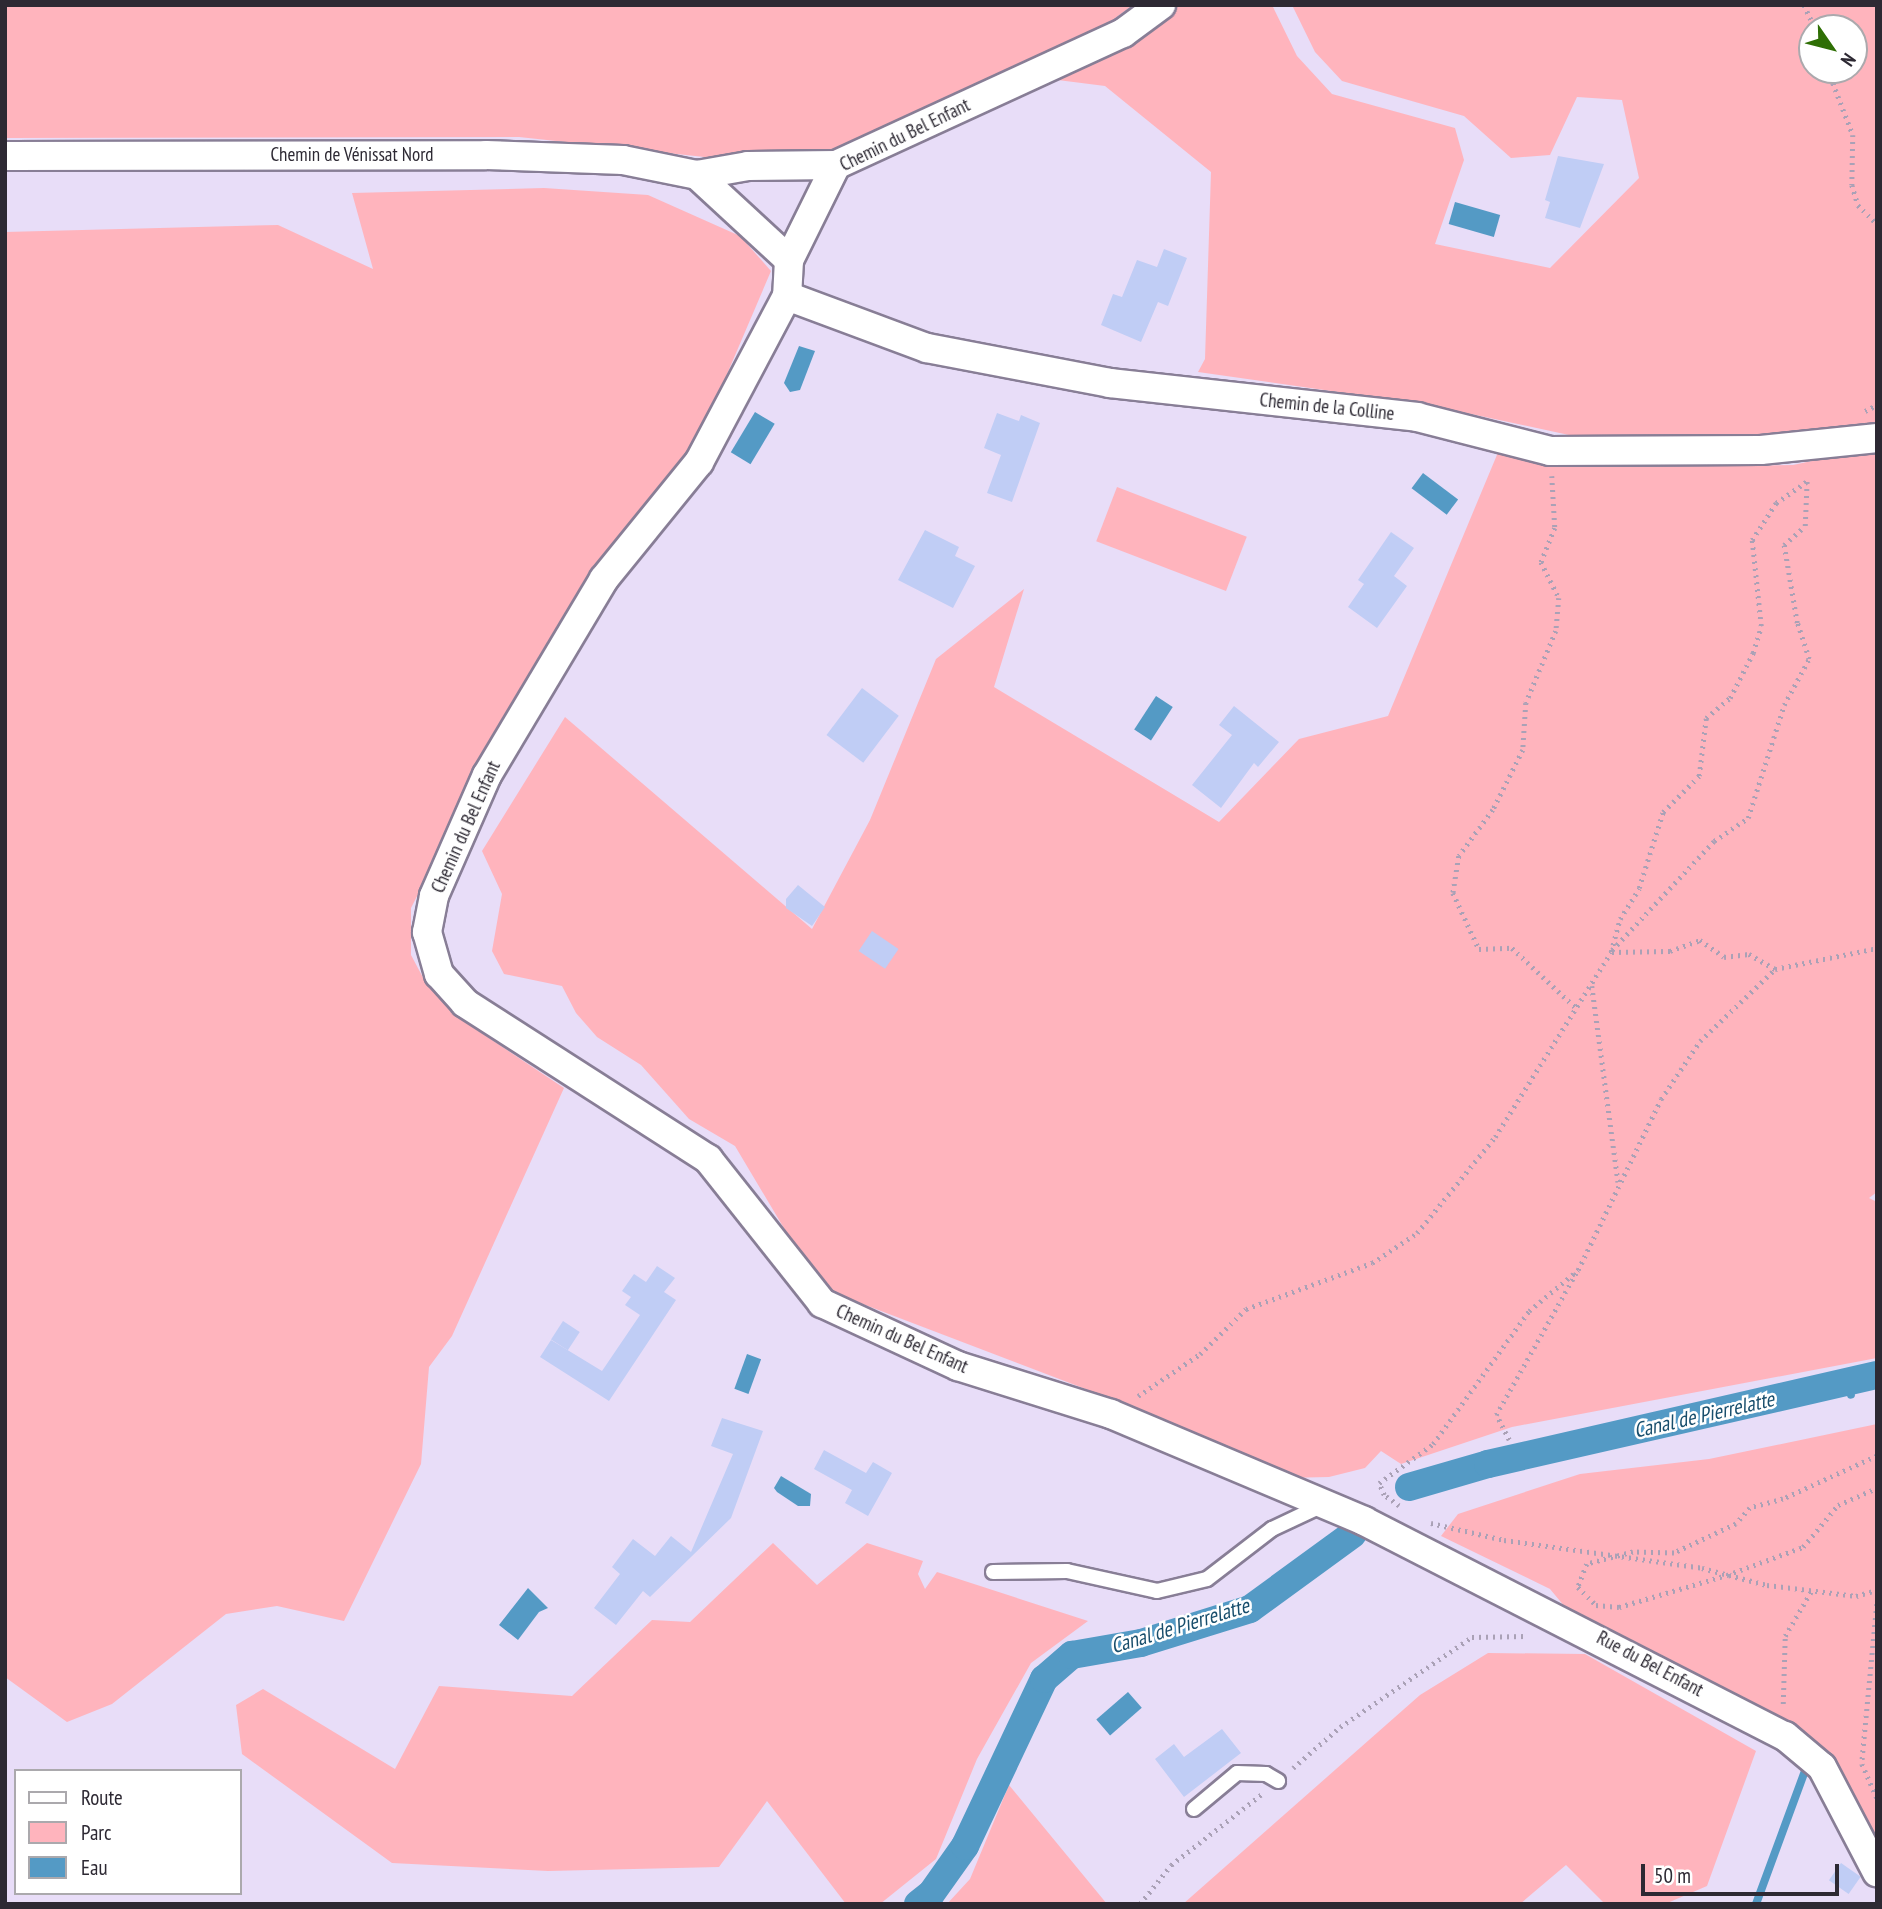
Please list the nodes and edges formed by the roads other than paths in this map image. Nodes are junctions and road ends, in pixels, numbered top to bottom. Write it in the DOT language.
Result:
graph roads {
  1 [pos="1161,5"];
  2 [pos="5,156"];
  3 [pos="836,165"];
  4 [pos="697,175"];
  5 [pos="789,260"];
  6 [pos="787,296"];
  7 [pos="1877,438"];
  8 [pos="1323,1505"];
  9 [pos="1364,1521"];
  10 [pos="993,1572"];
  11 [pos="1278,1781"];
  12 [pos="1194,1809"];
  13 [pos="1877,1872"];
  1 -- 3 [label="street, Chemin du Bel Enfant"];
  2 -- 4 [label="street, Chemin de Vénissat Nord"];
  3 -- 4 [label="street, Chemin de Vénissat Nord"];
  3 -- 5 [label="street, Chemin du Bel Enfant"];
  4 -- 5 [label="street"];
  5 -- 6 [label="street, Chemin du Bel Enfant"];
  6 -- 7 [label="street, Chemin de la Colline"];
  6 -- 8 [label="street, Chemin du Bel Enfant"];
  8 -- 9 [label="street, Chemin du Bel Enfant"];
  8 -- 10 [label="lane"];
  9 -- 13 [label="street, Rue du Bel Enfant"];
  11 -- 12 [label="lane"];
}
